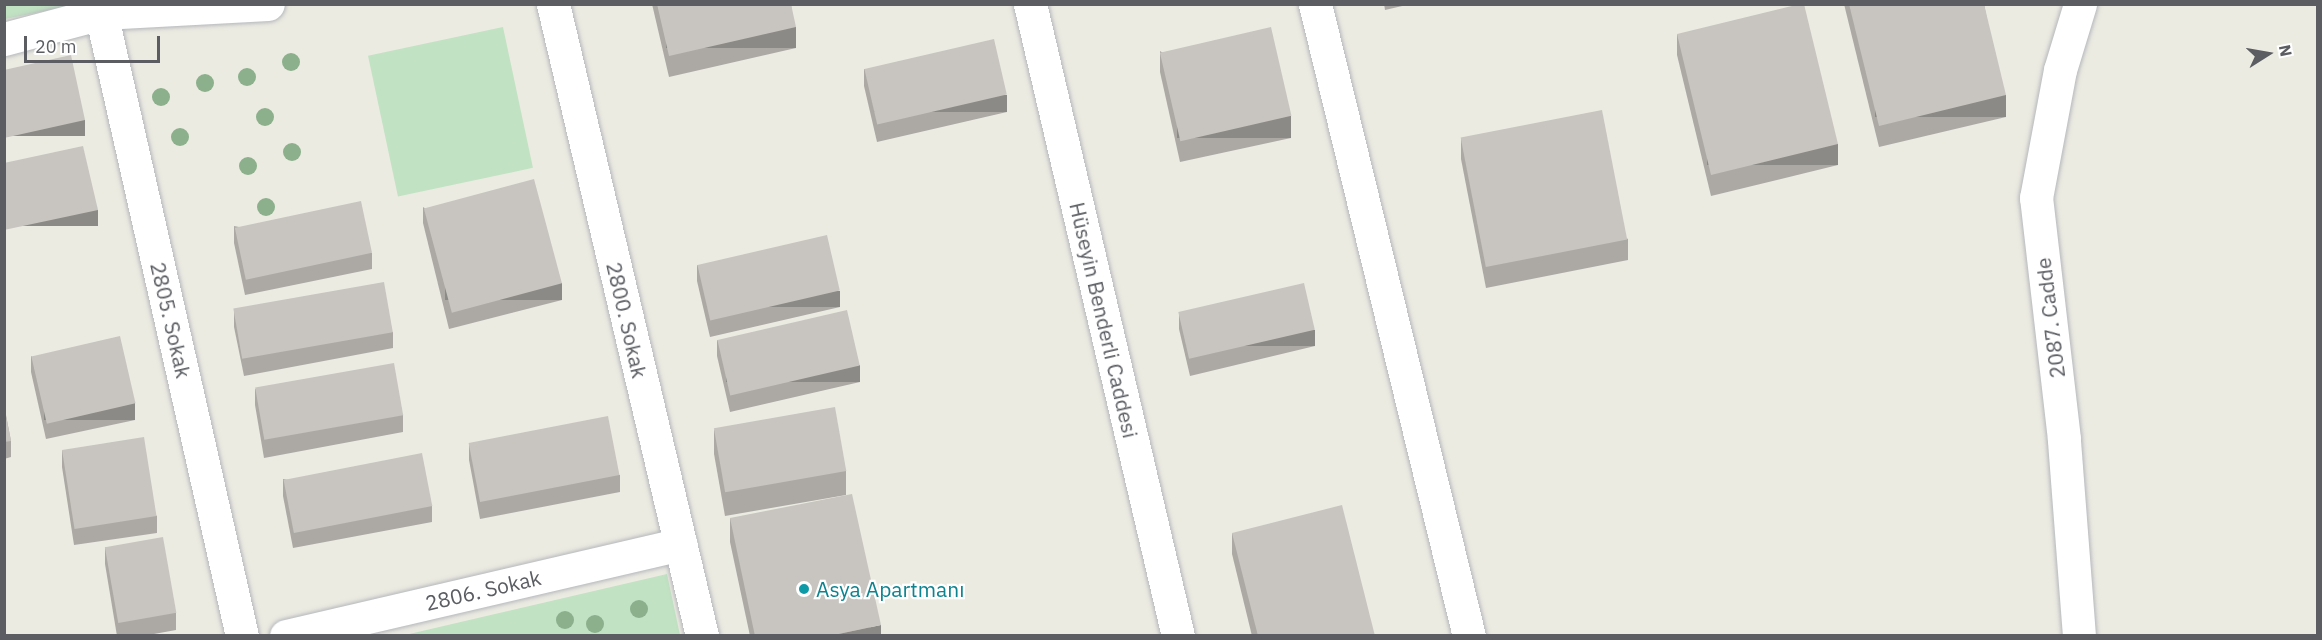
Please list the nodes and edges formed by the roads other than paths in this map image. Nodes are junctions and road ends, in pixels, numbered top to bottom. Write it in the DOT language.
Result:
graph roads {
  1 [pos="267,4"];
  2 [pos="553,4"];
  3 [pos="1030,4"];
  4 [pos="1315,4"];
  5 [pos="2080,4"];
  6 [pos="101,9"];
  7 [pos="4,39"];
  8 [pos="680,544"];
  9 [pos="242,636"];
  10 [pos="286,636"];
  11 [pos="702,636"];
  12 [pos="1178,636"];
  13 [pos="1469,636"];
  14 [pos="2079,636"];
  1 -- 6 [label="street"];
  2 -- 8 [label="street, 2800. Sokak"];
  3 -- 12 [label="street, Hüseyin Benderli Caddesi"];
  4 -- 13 [label="street"];
  5 -- 14 [label="street, 2087. Cadde"];
  6 -- 7 [label="street"];
  6 -- 9 [label="street, 2805. Sokak"];
  8 -- 10 [label="street, 2806. Sokak"];
  8 -- 11 [label="street, 2800. Sokak"];
}
